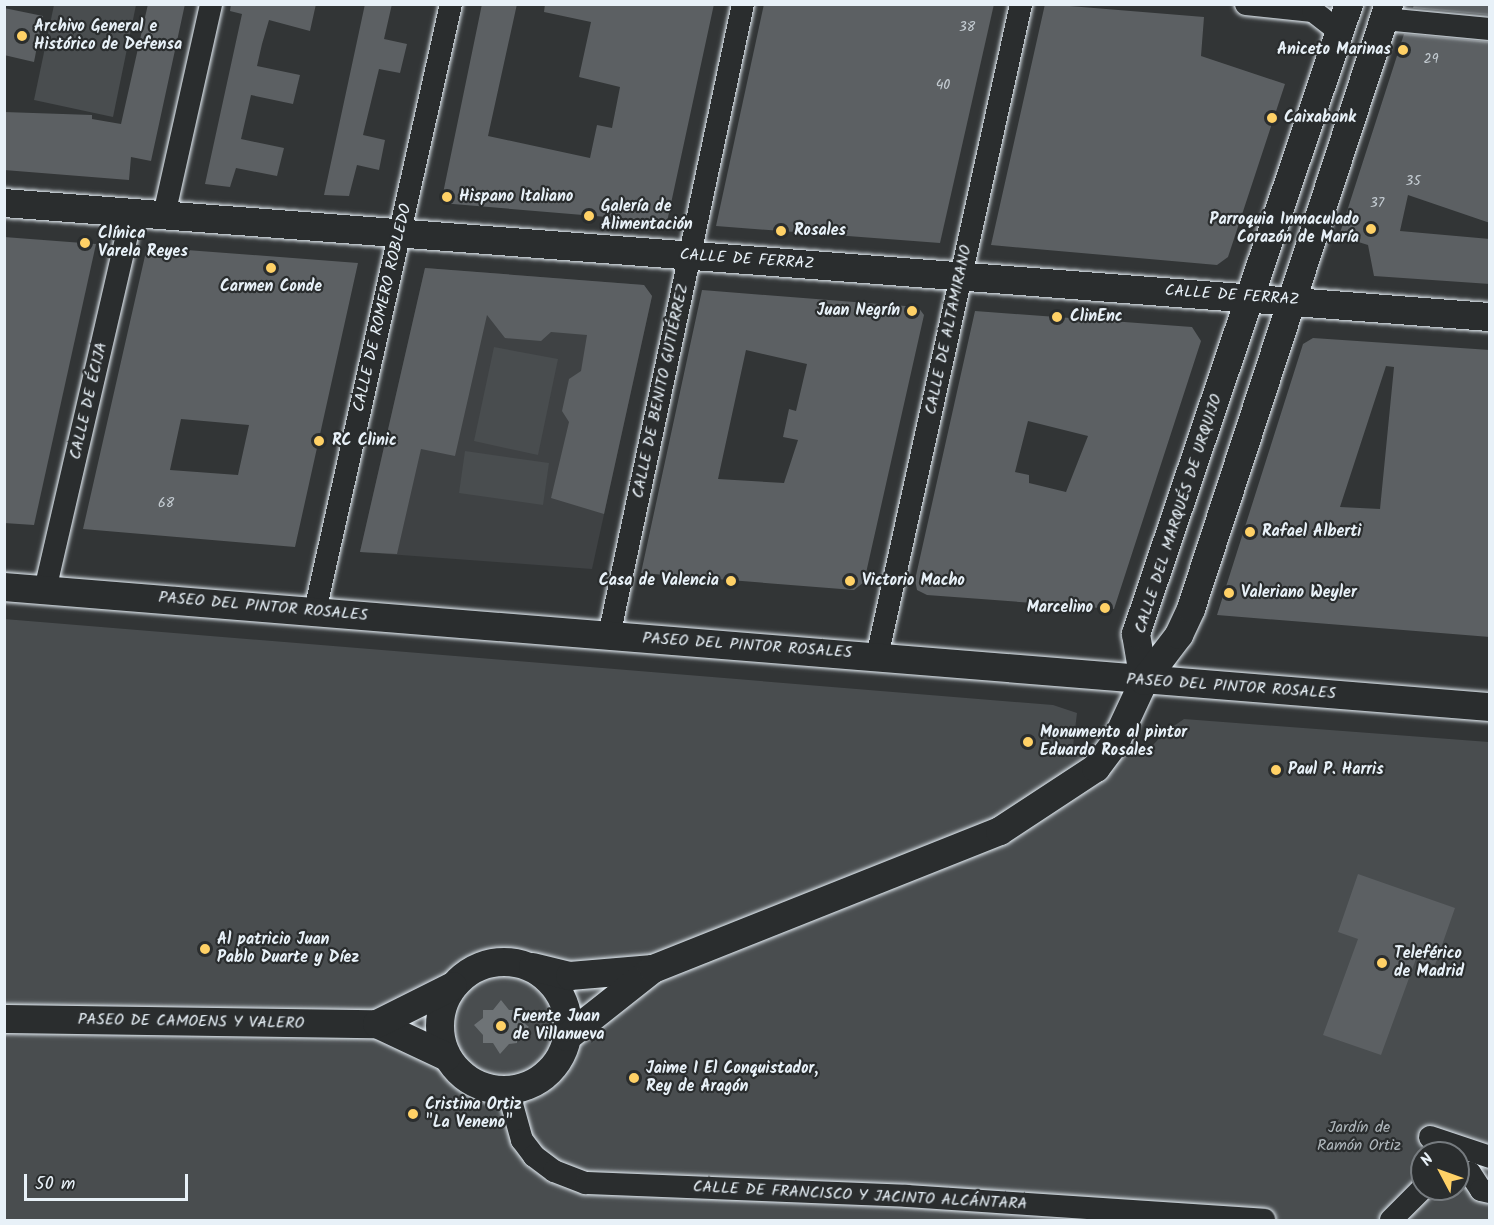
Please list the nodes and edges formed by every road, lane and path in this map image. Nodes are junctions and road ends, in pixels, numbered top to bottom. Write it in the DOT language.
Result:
graph roads {
  1 [pos="211,4"];
  2 [pos="451,4"];
  3 [pos="743,4"];
  4 [pos="1021,4"];
  5 [pos="1246,4"];
  6 [pos="1349,4"];
  7 [pos="1387,12"];
  8 [pos="1490,29"];
  9 [pos="1340,32"];
  10 [pos="4,203"];
  11 [pos="132,213"];
  12 [pos="164,215"];
  13 [pos="400,233"];
  14 [pos="689,256"];
  15 [pos="961,276"];
  16 [pos="1251,297"];
  17 [pos="1292,301"];
  18 [pos="1490,316"];
  19 [pos="4,587"];
  20 [pos="45,590"];
  21 [pos="315,610"];
  22 [pos="609,636"];
  23 [pos="877,657"];
  24 [pos="1143,681"];
  25 [pos="1490,706"];
  26 [pos="529,967"];
  27 [pos="653,969"];
  28 [pos="453,986"];
  29 [pos="4,1019"];
  30 [pos="377,1024"];
  31 [pos="567,1037"];
  32 [pos="447,1056"];
  33 [pos="508,1090"];
  34 [pos="1430,1137"];
  35 [pos="1490,1158"];
  36 [pos="1470,1173"];
  37 [pos="1490,1192"];
  38 [pos="1410,1201"];
  39 [pos="1264,1221"];
  40 [pos="1391,1221"];
  1 -- 12 [label="street"];
  2 -- 13 [label="street, CALLE DE ROMERO ROBLEDO"];
  3 -- 14 [label="street, CALLE DE BENITO GUTIÉRREZ"];
  4 -- 15 [label="street, CALLE DE ALTAMIRANO"];
  5 -- 9 [label="street"];
  6 -- 9 [label="main road, CALLE DEL MARQUÉS DE URQUIJO"];
  7 -- 8 [label="street"];
  7 -- 17 [label="main road, CALLE DEL MARQUÉS DE URQUIJO"];
  9 -- 16 [label="main road, CALLE DEL MARQUÉS DE URQUIJO"];
  10 -- 11 [label="main road, CALLE DE FERRAZ"];
  11 -- 12 [label="main road, CALLE DE FERRAZ"];
  11 -- 20 [label="street, CALLE DE ÉCIJA"];
  12 -- 13 [label="main road, CALLE DE FERRAZ"];
  13 -- 14 [label="main road, CALLE DE FERRAZ"];
  13 -- 21 [label="street, CALLE DE ROMERO ROBLEDO"];
  14 -- 15 [label="main road, CALLE DE FERRAZ"];
  14 -- 22 [label="street, CALLE DE BENITO GUTIÉRREZ"];
  15 -- 16 [label="main road, CALLE DE FERRAZ"];
  15 -- 23 [label="street, CALLE DE ALTAMIRANO"];
  16 -- 17 [label="main road, CALLE DE FERRAZ"];
  16 -- 24 [label="main road, CALLE DEL MARQUÉS DE URQUIJO"];
  17 -- 18 [label="main road, CALLE DE FERRAZ"];
  17 -- 24 [label="main road, CALLE DEL MARQUÉS DE URQUIJO"];
  19 -- 20 [label="main road, PASEO DEL PINTOR ROSALES"];
  20 -- 21 [label="main road, PASEO DEL PINTOR ROSALES"];
  21 -- 22 [label="main road, PASEO DEL PINTOR ROSALES"];
  22 -- 23 [label="main road, PASEO DEL PINTOR ROSALES"];
  23 -- 24 [label="main road, PASEO DEL PINTOR ROSALES"];
  24 -- 25 [label="main road, PASEO DEL PINTOR ROSALES"];
  24 -- 27 [label="main road"];
  26 -- 27 [label="main road"];
  26 -- 28 [label="main road"];
  26 -- 31 [label="main road"];
  27 -- 31 [label="main road"];
  28 -- 30 [label="main road"];
  28 -- 32 [label="main road"];
  29 -- 30 [label="main road, PASEO DE CAMOENS Y VALERO"];
  30 -- 32 [label="main road"];
  31 -- 33 [label="main road"];
  32 -- 33 [label="main road"];
  33 -- 39 [label="street, CALLE DE FRANCISCO Y JACINTO ALCÁNTARA"];
  34 -- 35 [label="street"];
  36 -- 37 [label="street"];
  38 -- 40 [label="street"];
}
